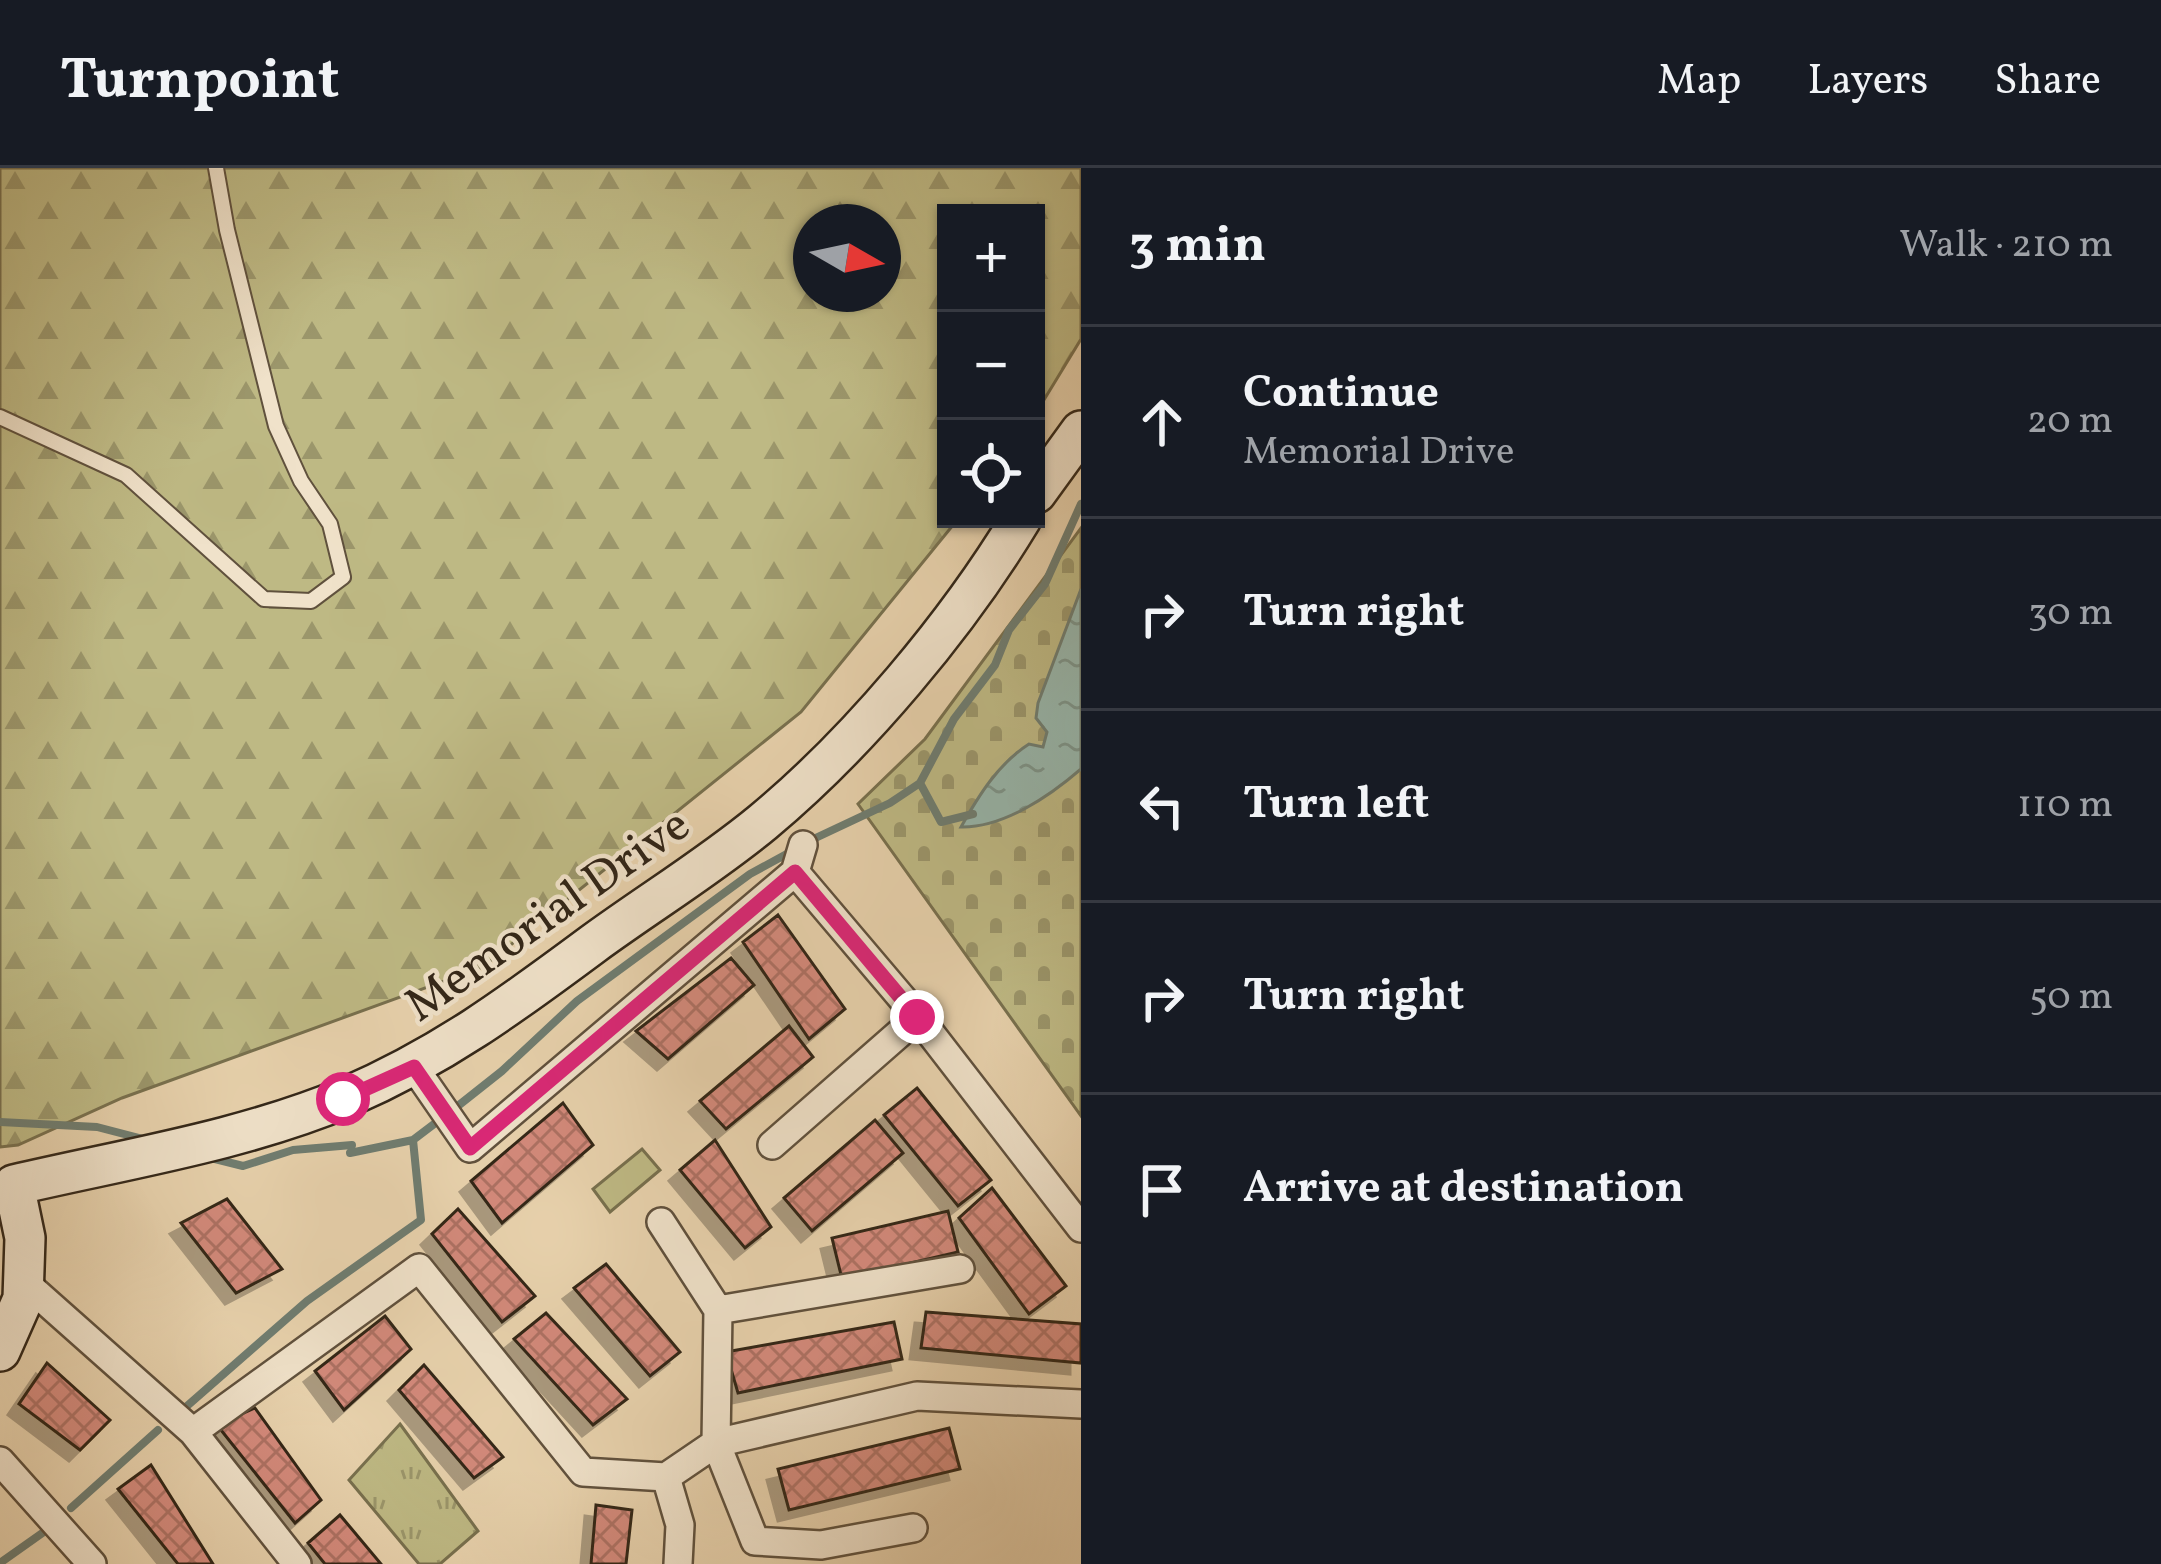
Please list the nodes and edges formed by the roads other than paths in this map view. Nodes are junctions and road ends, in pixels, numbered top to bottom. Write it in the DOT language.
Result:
graph roads {
  1 [pos="216,168"];
  2 [pos="0,417"];
  3 [pos="1081,431"];
  4 [pos="1045,481"];
  5 [pos="1016,528"];
  6 [pos="917,1017"];
  7 [pos="414,1067"];
  8 [pos="772,1145"];
  9 [pos="7,1185"];
  10 [pos="661,1222"];
  11 [pos="1081,1228"];
  12 [pos="960,1270"];
  13 [pos="23,1281"];
  14 [pos="718,1310"];
  15 [pos="0,1352"];
  16 [pos="1081,1404"];
  17 [pos="193,1432"];
  18 [pos="716,1443"];
  19 [pos="0,1461"];
  20 [pos="666,1477"];
  21 [pos="914,1528"];
  22 [pos="92,1564"];
  23 [pos="297,1564"];
  24 [pos="678,1564"];
  1 -- 2 [label="lane"];
  3 -- 4 [label="street"];
  5 -- 7 [label="street, Memorial Drive"];
  6 -- 7 [label="street"];
  6 -- 8 [label="street"];
  6 -- 11 [label="street"];
  7 -- 9 [label="street, Memorial Drive"];
  9 -- 13 [label="street"];
  10 -- 14 [label="street"];
  12 -- 14 [label="street"];
  13 -- 15 [label="street"];
  13 -- 17 [label="street"];
  14 -- 18 [label="street"];
  16 -- 18 [label="street"];
  17 -- 20 [label="street"];
  17 -- 23 [label="street"];
  18 -- 20 [label="street"];
  18 -- 21 [label="street"];
  19 -- 22 [label="street"];
  20 -- 24 [label="street"];
}
